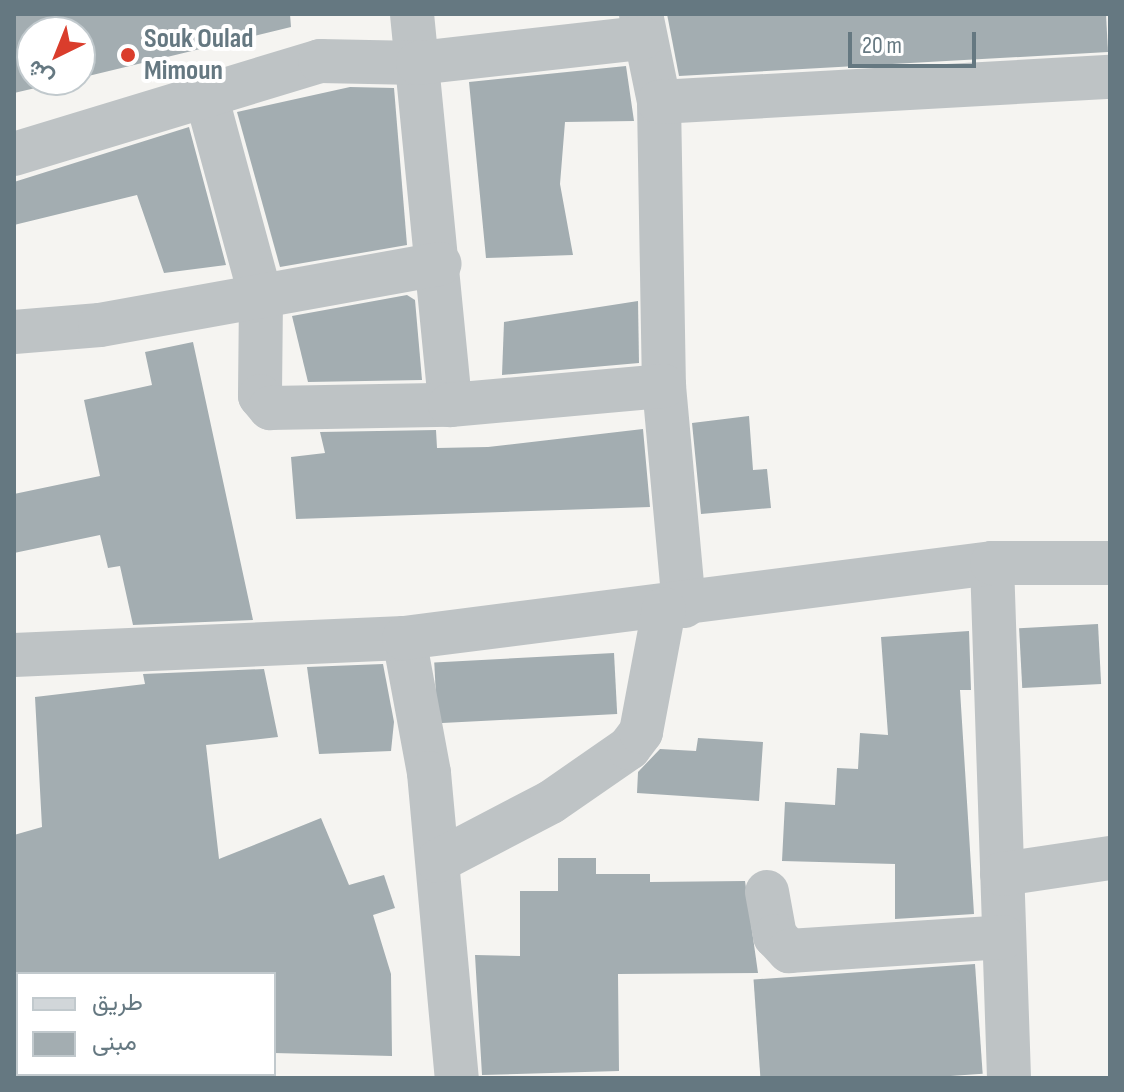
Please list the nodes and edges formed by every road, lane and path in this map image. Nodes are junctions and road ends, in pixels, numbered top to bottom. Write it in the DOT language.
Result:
graph roads {
  1 [pos="412,14"];
  2 [pos="642,26"];
  3 [pos="418,63"];
  4 [pos="1110,77"];
  5 [pos="207,99"];
  6 [pos="659,102"];
  7 [pos="14,154"];
  8 [pos="440,264"];
  9 [pos="261,298"];
  10 [pos="14,332"];
  11 [pos="664,386"];
  12 [pos="450,405"];
  13 [pos="992,563"];
  14 [pos="1110,563"];
  15 [pos="674,608"];
  16 [pos="404,638"];
  17 [pos="14,655"];
  18 [pos="1110,858"];
  19 [pos="438,861"];
  20 [pos="1002,874"];
  21 [pos="767,892"];
  22 [pos="1004,937"];
  23 [pos="202,1076"];
  24 [pos="231,1078"];
  25 [pos="457,1078"];
  26 [pos="1009,1078"];
  1 -- 3 [label="street"];
  2 -- 3 [label="street"];
  2 -- 6 [label="street"];
  3 -- 5 [label="street"];
  3 -- 8 [label="street"];
  4 -- 6 [label="street"];
  5 -- 7 [label="street"];
  5 -- 9 [label="street"];
  6 -- 11 [label="street"];
  8 -- 9 [label="street"];
  8 -- 12 [label="street"];
  9 -- 10 [label="street"];
  9 -- 12 [label="street"];
  11 -- 12 [label="street"];
  11 -- 15 [label="street"];
  13 -- 14 [label="street"];
  13 -- 15 [label="street"];
  13 -- 20 [label="street"];
  15 -- 16 [label="street"];
  15 -- 19 [label="street"];
  16 -- 17 [label="street"];
  16 -- 19 [label="street"];
  18 -- 20 [label="street"];
  19 -- 25 [label="street"];
  20 -- 22 [label="street"];
  21 -- 22 [label="street"];
  22 -- 26 [label="street"];
  23 -- 24 [label="main road"];
}
